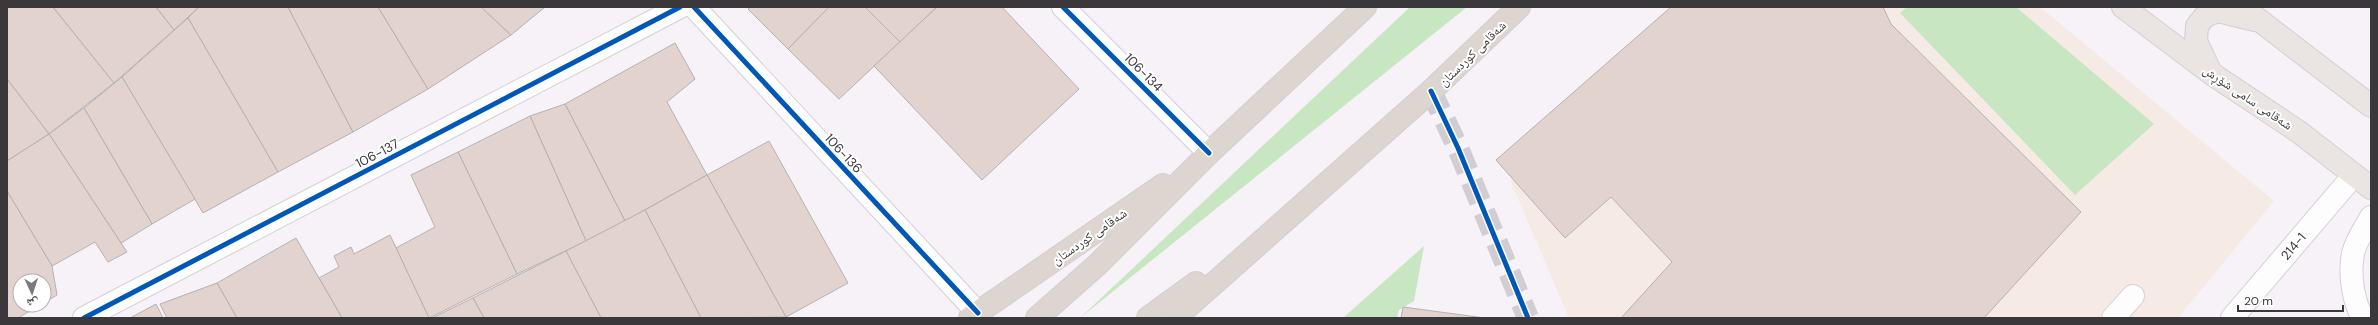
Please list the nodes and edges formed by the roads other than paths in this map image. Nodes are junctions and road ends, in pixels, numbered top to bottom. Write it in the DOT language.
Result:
graph roads {
  1 [pos="680,7"];
  2 [pos="694,7"];
  3 [pos="1063,7"];
  4 [pos="1364,7"];
  5 [pos="1520,7"];
  6 [pos="2123,7"];
  7 [pos="2242,7"];
  8 [pos="2260,22"];
  9 [pos="2212,74"];
  10 [pos="2371,106"];
  11 [pos="1209,153"];
  12 [pos="2363,181"];
  13 [pos="1316,194"];
  14 [pos="2371,217"];
  15 [pos="2133,296"];
  16 [pos="974,315"];
  17 [pos="84,318"];
  18 [pos="1038,318"];
  19 [pos="1148,318"];
  20 [pos="1175,318"];
  21 [pos="2113,318"];
  22 [pos="2232,318"];
  23 [pos="2363,318"];
  1 -- 17 [label="street, 106-137"];
  2 -- 16 [label="street, 106-136"];
  3 -- 11 [label="street, 106-134"];
  4 -- 11 [label="highway, شەقامی کوردستان"];
  5 -- 13 [label="highway, شەقامی کوردستان"];
  6 -- 9 [label="main road, شەقامی سامی شۆڕش"];
  7 -- 8 [label="main road"];
  8 -- 9 [label="main road"];
  8 -- 10 [label="main road"];
  9 -- 12 [label="main road, شەقامی سامی شۆڕش"];
  11 -- 16 [label="highway, شەقامی کوردستان"];
  11 -- 18 [label="highway, شەقامی کوردستان"];
  12 -- 22 [label="street, 214-1"];
  13 -- 19 [label="highway, شەقامی کوردستان"];
  13 -- 20 [label="highway, شەقامی کوردستان"];
  14 -- 23 [label="street"];
  15 -- 21 [label="street"];
}
